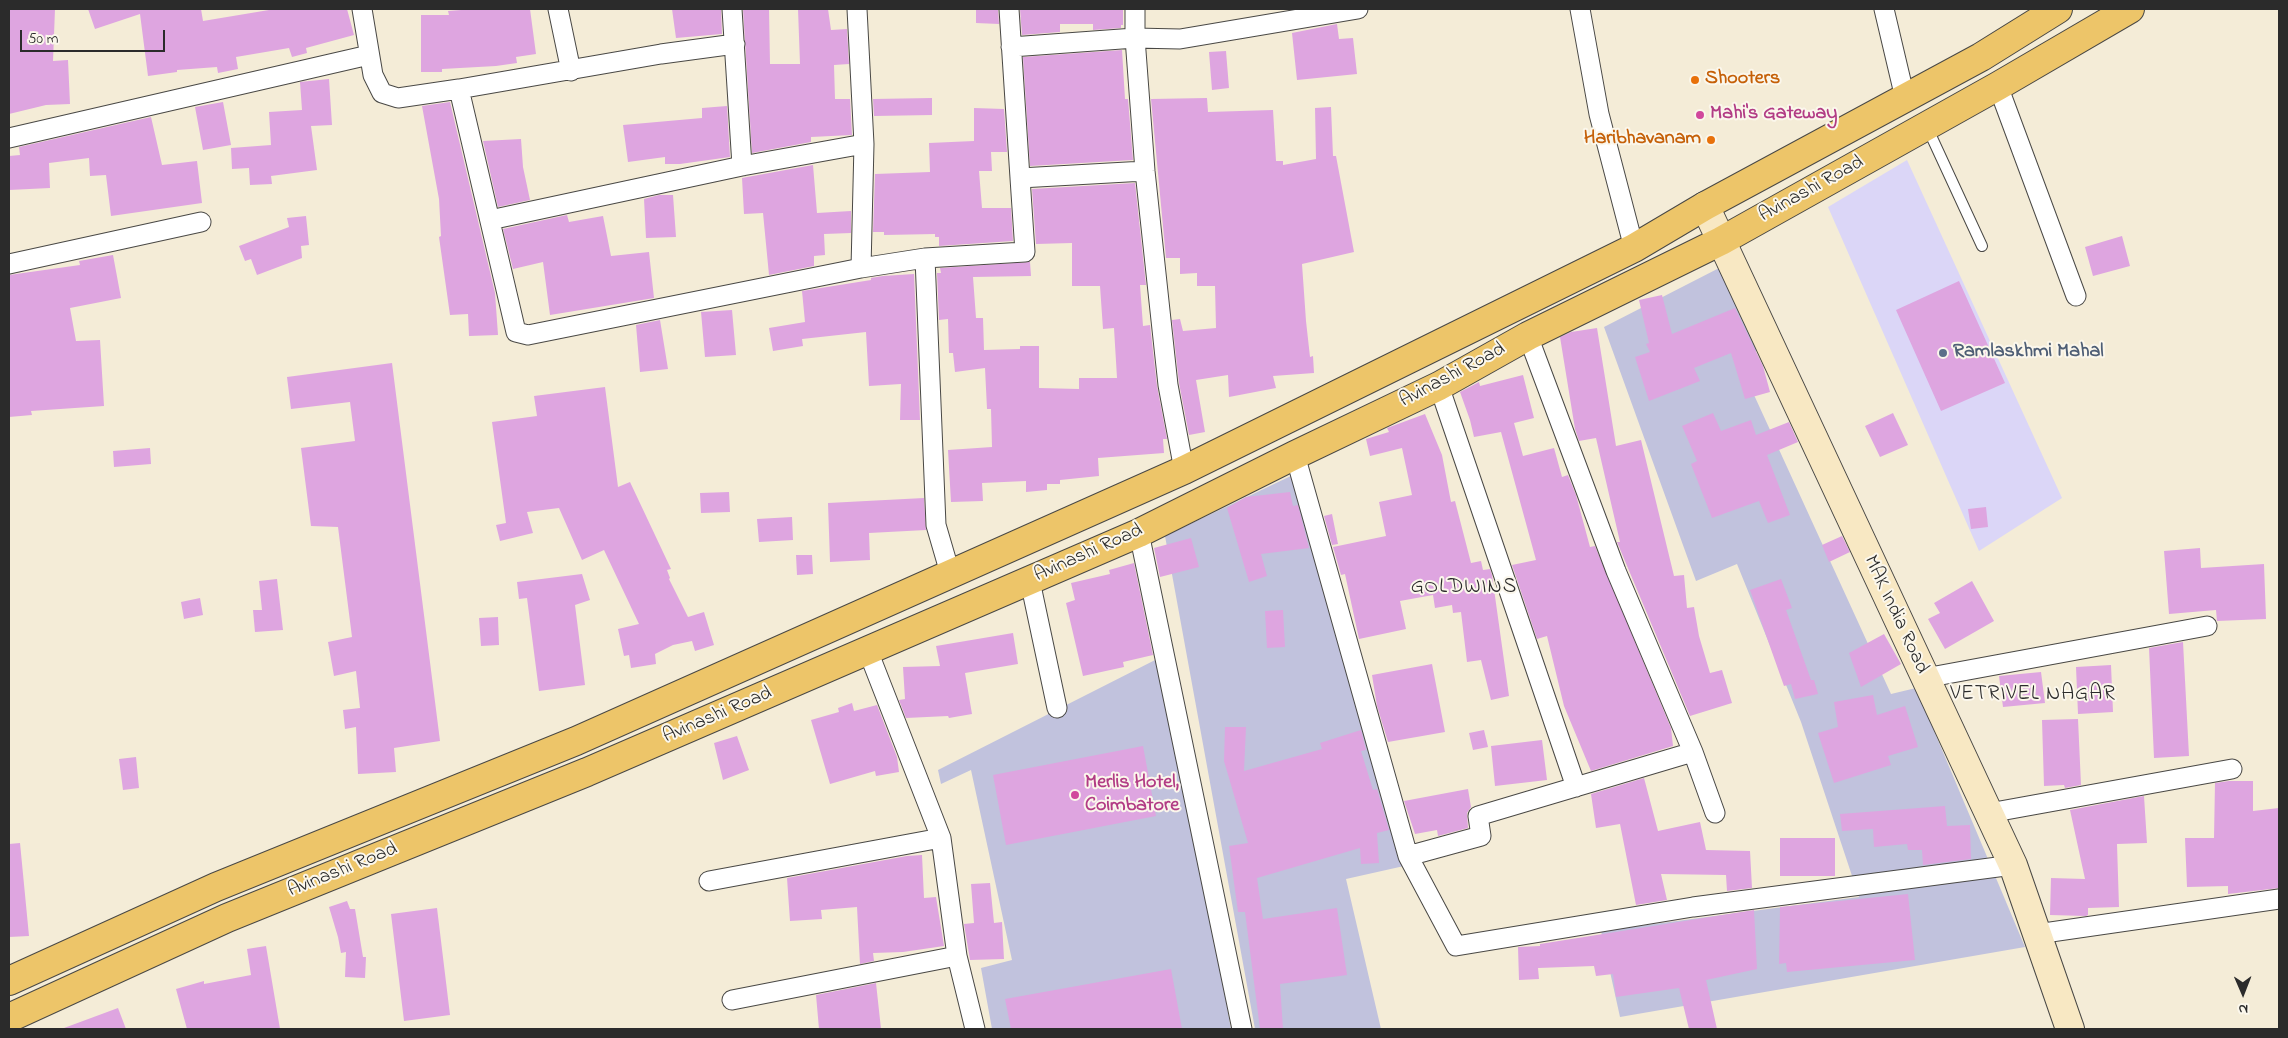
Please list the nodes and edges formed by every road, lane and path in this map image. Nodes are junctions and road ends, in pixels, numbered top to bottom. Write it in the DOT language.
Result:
graph roads {
  1 [pos="362,9"];
  2 [pos="558,9"];
  3 [pos="732,9"];
  4 [pos="857,9"];
  5 [pos="1009,9"];
  6 [pos="1135,9"];
  7 [pos="1358,9"];
  8 [pos="1580,9"];
  9 [pos="1884,9"];
  10 [pos="2130,9"];
  11 [pos="2046,12"];
  12 [pos="1135,38"];
  13 [pos="735,44"];
  14 [pos="1011,47"];
  15 [pos="369,55"];
  16 [pos="571,71"];
  17 [pos="1998,86"];
  18 [pos="459,89"];
  19 [pos="1905,98"];
  20 [pos="1927,126"];
  21 [pos="9,138"];
  22 [pos="864,144"];
  23 [pos="742,166"];
  24 [pos="1145,171"];
  25 [pos="1020,178"];
  26 [pos="1705,206"];
  27 [pos="490,220"];
  28 [pos="201,222"];
  29 [pos="1721,240"];
  30 [pos="1982,246"];
  31 [pos="1634,248"];
  32 [pos="925,258"];
  33 [pos="9,264"];
  34 [pos="861,268"];
  35 [pos="2076,296"];
  36 [pos="1528,336"];
  37 [pos="1440,386"];
  38 [pos="1294,455"];
  39 [pos="1184,470"];
  40 [pos="1139,533"];
  41 [pos="950,573"];
  42 [pos="1030,581"];
  43 [pos="2207,626"];
  44 [pos="868,651"];
  45 [pos="1925,678"];
  46 [pos="1056,708"];
  47 [pos="1693,752"];
  48 [pos="2232,769"];
  49 [pos="1576,787"];
  50 [pos="1989,812"];
  51 [pos="1715,813"];
  52 [pos="941,838"];
  53 [pos="1408,856"];
  54 [pos="2013,865"];
  55 [pos="709,881"];
  56 [pos="2279,899"];
  57 [pos="2037,934"];
  58 [pos="957,956"];
  59 [pos="9,981"];
  60 [pos="732,1000"];
  61 [pos="9,1018"];
  62 [pos="974,1029"];
  63 [pos="1242,1029"];
  64 [pos="2070,1029"];
  1 -- 15 [label="street"];
  2 -- 16 [label="street"];
  3 -- 13 [label="street"];
  4 -- 22 [label="street"];
  5 -- 14 [label="street"];
  6 -- 12 [label="street"];
  7 -- 12 [label="street"];
  8 -- 31 [label="street"];
  9 -- 19 [label="street"];
  10 -- 17 [label="main road, Avinashi Road"];
  11 -- 19 [label="main road, Avinashi Road"];
  12 -- 14 [label="street"];
  12 -- 24 [label="street"];
  13 -- 16 [label="street"];
  13 -- 23 [label="street"];
  14 -- 25 [label="street"];
  15 -- 18 [label="street"];
  15 -- 21 [label="street"];
  16 -- 18 [label="street"];
  17 -- 20 [label="main road, Avinashi Road"];
  17 -- 35 [label="street"];
  18 -- 27 [label="street"];
  19 -- 26 [label="main road, Avinashi Road"];
  20 -- 29 [label="main road, Avinashi Road"];
  20 -- 30 [label="lane"];
  22 -- 23 [label="street"];
  22 -- 34 [label="street"];
  23 -- 27 [label="street"];
  24 -- 25 [label="street"];
  24 -- 39 [label="street"];
  25 -- 32 [label="street"];
  26 -- 29 [label="street, MAK India Road"];
  26 -- 31 [label="main road, Avinashi Road"];
  27 -- 34 [label="street"];
  28 -- 33 [label="street"];
  29 -- 36 [label="main road, Avinashi Road"];
  29 -- 45 [label="street, MAK India Road"];
  31 -- 39 [label="main road, Avinashi Road"];
  32 -- 34 [label="street"];
  32 -- 41 [label="street"];
  36 -- 37 [label="main road, Avinashi Road"];
  36 -- 47 [label="street"];
  37 -- 38 [label="main road, Avinashi Road"];
  37 -- 49 [label="street"];
  38 -- 40 [label="main road, Avinashi Road"];
  38 -- 53 [label="street"];
  39 -- 41 [label="main road, Avinashi Road"];
  40 -- 42 [label="main road, Avinashi Road"];
  40 -- 63 [label="street"];
  41 -- 59 [label="main road, Avinashi Road"];
  42 -- 44 [label="main road, Avinashi Road"];
  42 -- 46 [label="street"];
  43 -- 45 [label="street"];
  44 -- 52 [label="street"];
  44 -- 61 [label="main road, Avinashi Road"];
  45 -- 50 [label="street, MAK India Road"];
  47 -- 49 [label="street"];
  47 -- 51 [label="street"];
  48 -- 50 [label="street"];
  49 -- 53 [label="street"];
  50 -- 54 [label="street, MAK India Road"];
  52 -- 55 [label="street"];
  52 -- 58 [label="street"];
  53 -- 54 [label="street"];
  54 -- 57 [label="street, MAK India Road"];
  56 -- 57 [label="street"];
  57 -- 64 [label="street, MAK India Road"];
  58 -- 60 [label="street"];
  58 -- 62 [label="street"];
}
